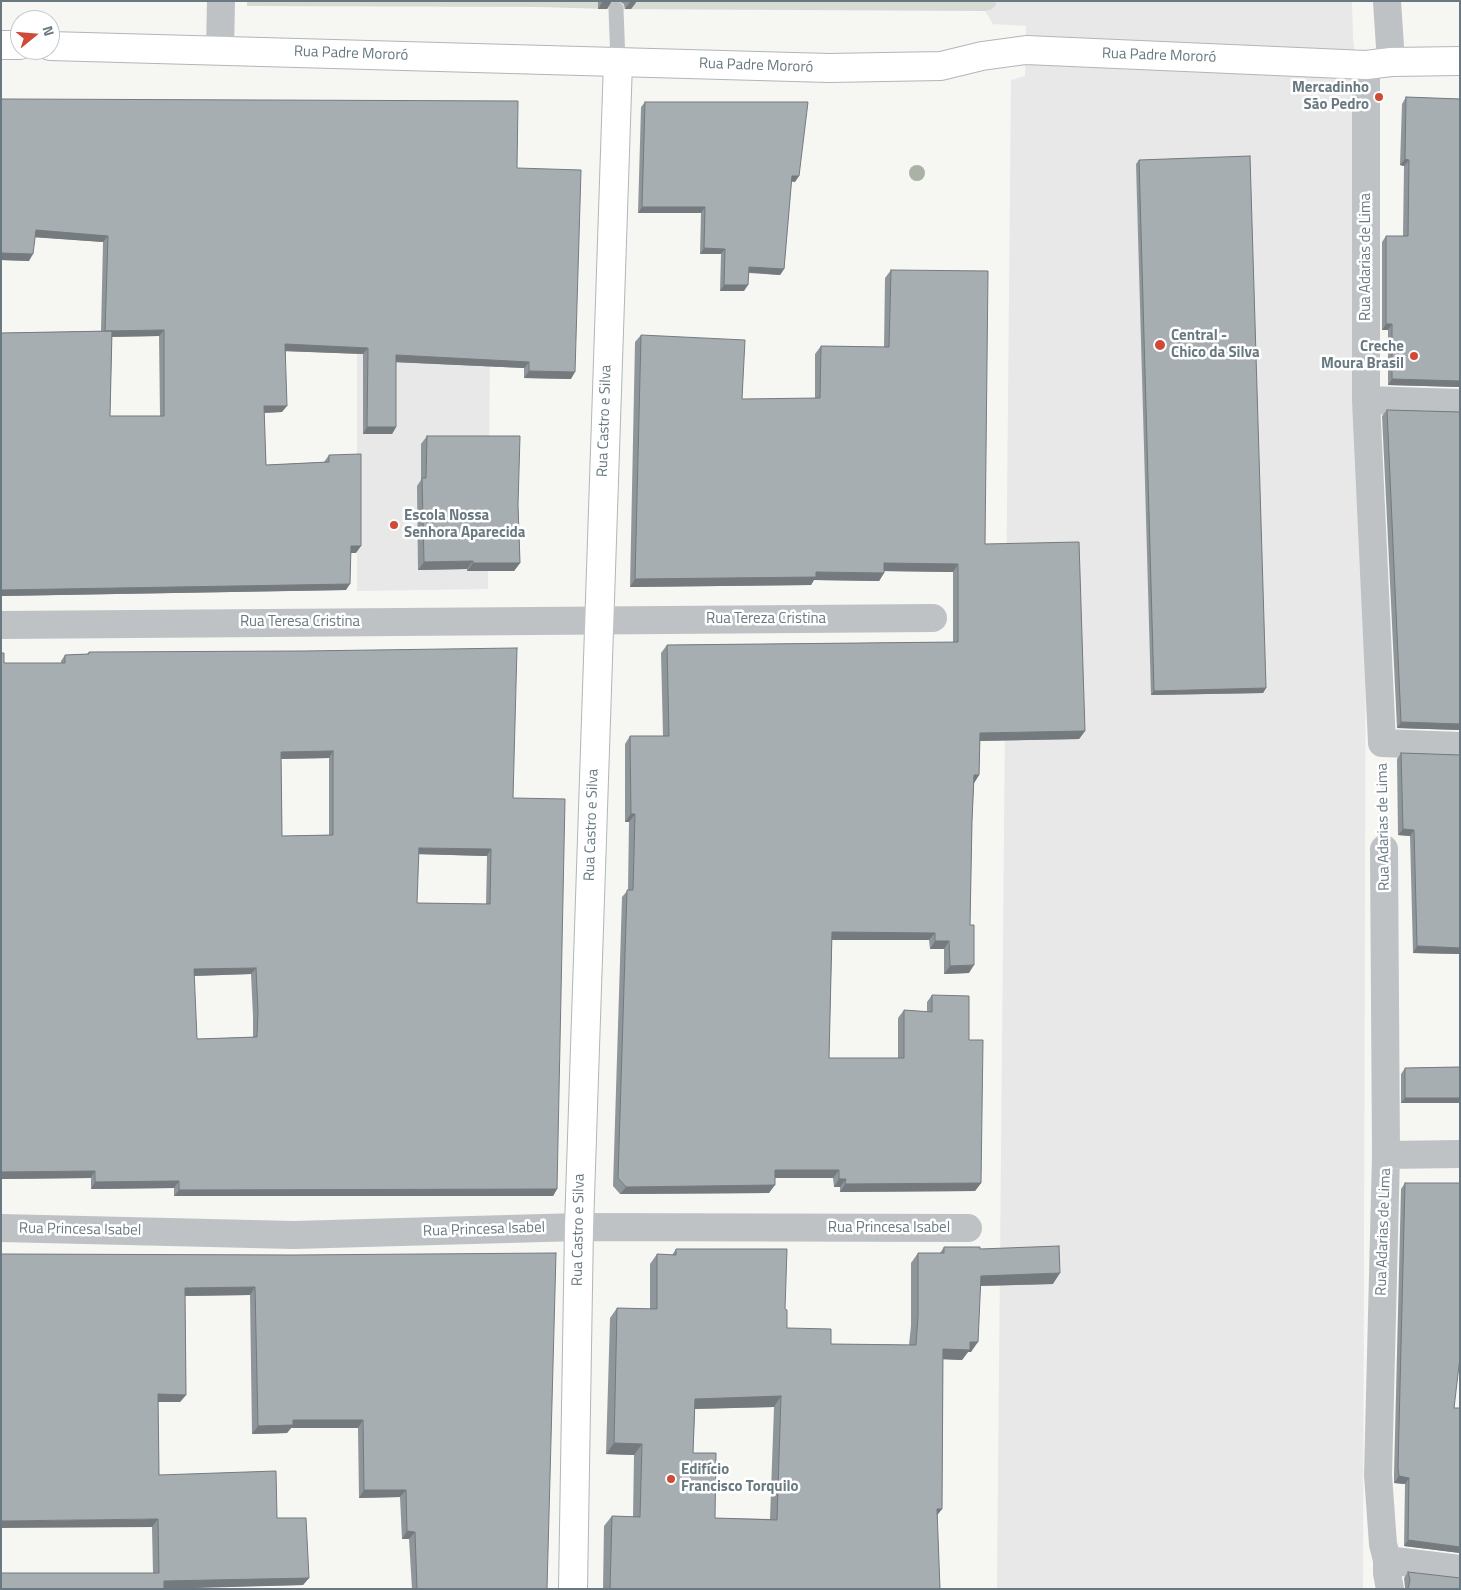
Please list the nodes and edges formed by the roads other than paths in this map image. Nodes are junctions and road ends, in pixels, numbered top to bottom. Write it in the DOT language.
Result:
graph roads {
  1 [pos="221,1"];
  2 [pos="1387,1"];
  3 [pos="616,9"];
  4 [pos="60,46"];
  5 [pos="220,50"];
  6 [pos="1460,61"];
  7 [pos="618,62"];
  8 [pos="1378,64"];
  9 [pos="1366,400"];
  10 [pos="1460,403"];
  11 [pos="933,618"];
  12 [pos="598,620"];
  13 [pos="1,625"];
  14 [pos="1460,746"];
  15 [pos="1384,848"];
  16 [pos="1460,1154"];
  17 [pos="1386,1155"];
  18 [pos="579,1227"];
  19 [pos="1,1228"];
  20 [pos="968,1228"];
  21 [pos="1387,1560"];
  22 [pos="1460,1569"];
  23 [pos="573,1589"];
  24 [pos="1390,1589"];
  1 -- 5 [label="street"];
  2 -- 8 [label="street, Rua Adarias de Lima"];
  3 -- 7 [label="lane"];
  4 -- 5 [label="street, Rua Padre Mororó"];
  5 -- 7 [label="street, Rua Padre Mororó"];
  6 -- 8 [label="street, Rua Padre Mororó"];
  7 -- 8 [label="street, Rua Padre Mororó"];
  7 -- 12 [label="street, Rua Castro e Silva"];
  8 -- 9 [label="street, Rua Adarias de Lima"];
  9 -- 10 [label="street"];
  9 -- 14 [label="street, Rua Adarias de Lima"];
  11 -- 12 [label="street, Rua Tereza Cristina"];
  12 -- 13 [label="street, Rua Teresa Cristina"];
  12 -- 18 [label="street, Rua Castro e Silva"];
  15 -- 17 [label="street, Rua Adarias de Lima"];
  16 -- 17 [label="street"];
  17 -- 21 [label="street, Rua Adarias de Lima"];
  18 -- 19 [label="street, Rua Princesa Isabel"];
  18 -- 20 [label="street, Rua Princesa Isabel"];
  18 -- 23 [label="street, Rua Castro e Silva"];
  21 -- 22 [label="street"];
  21 -- 24 [label="street, Rua Adarias de Lima"];
}
